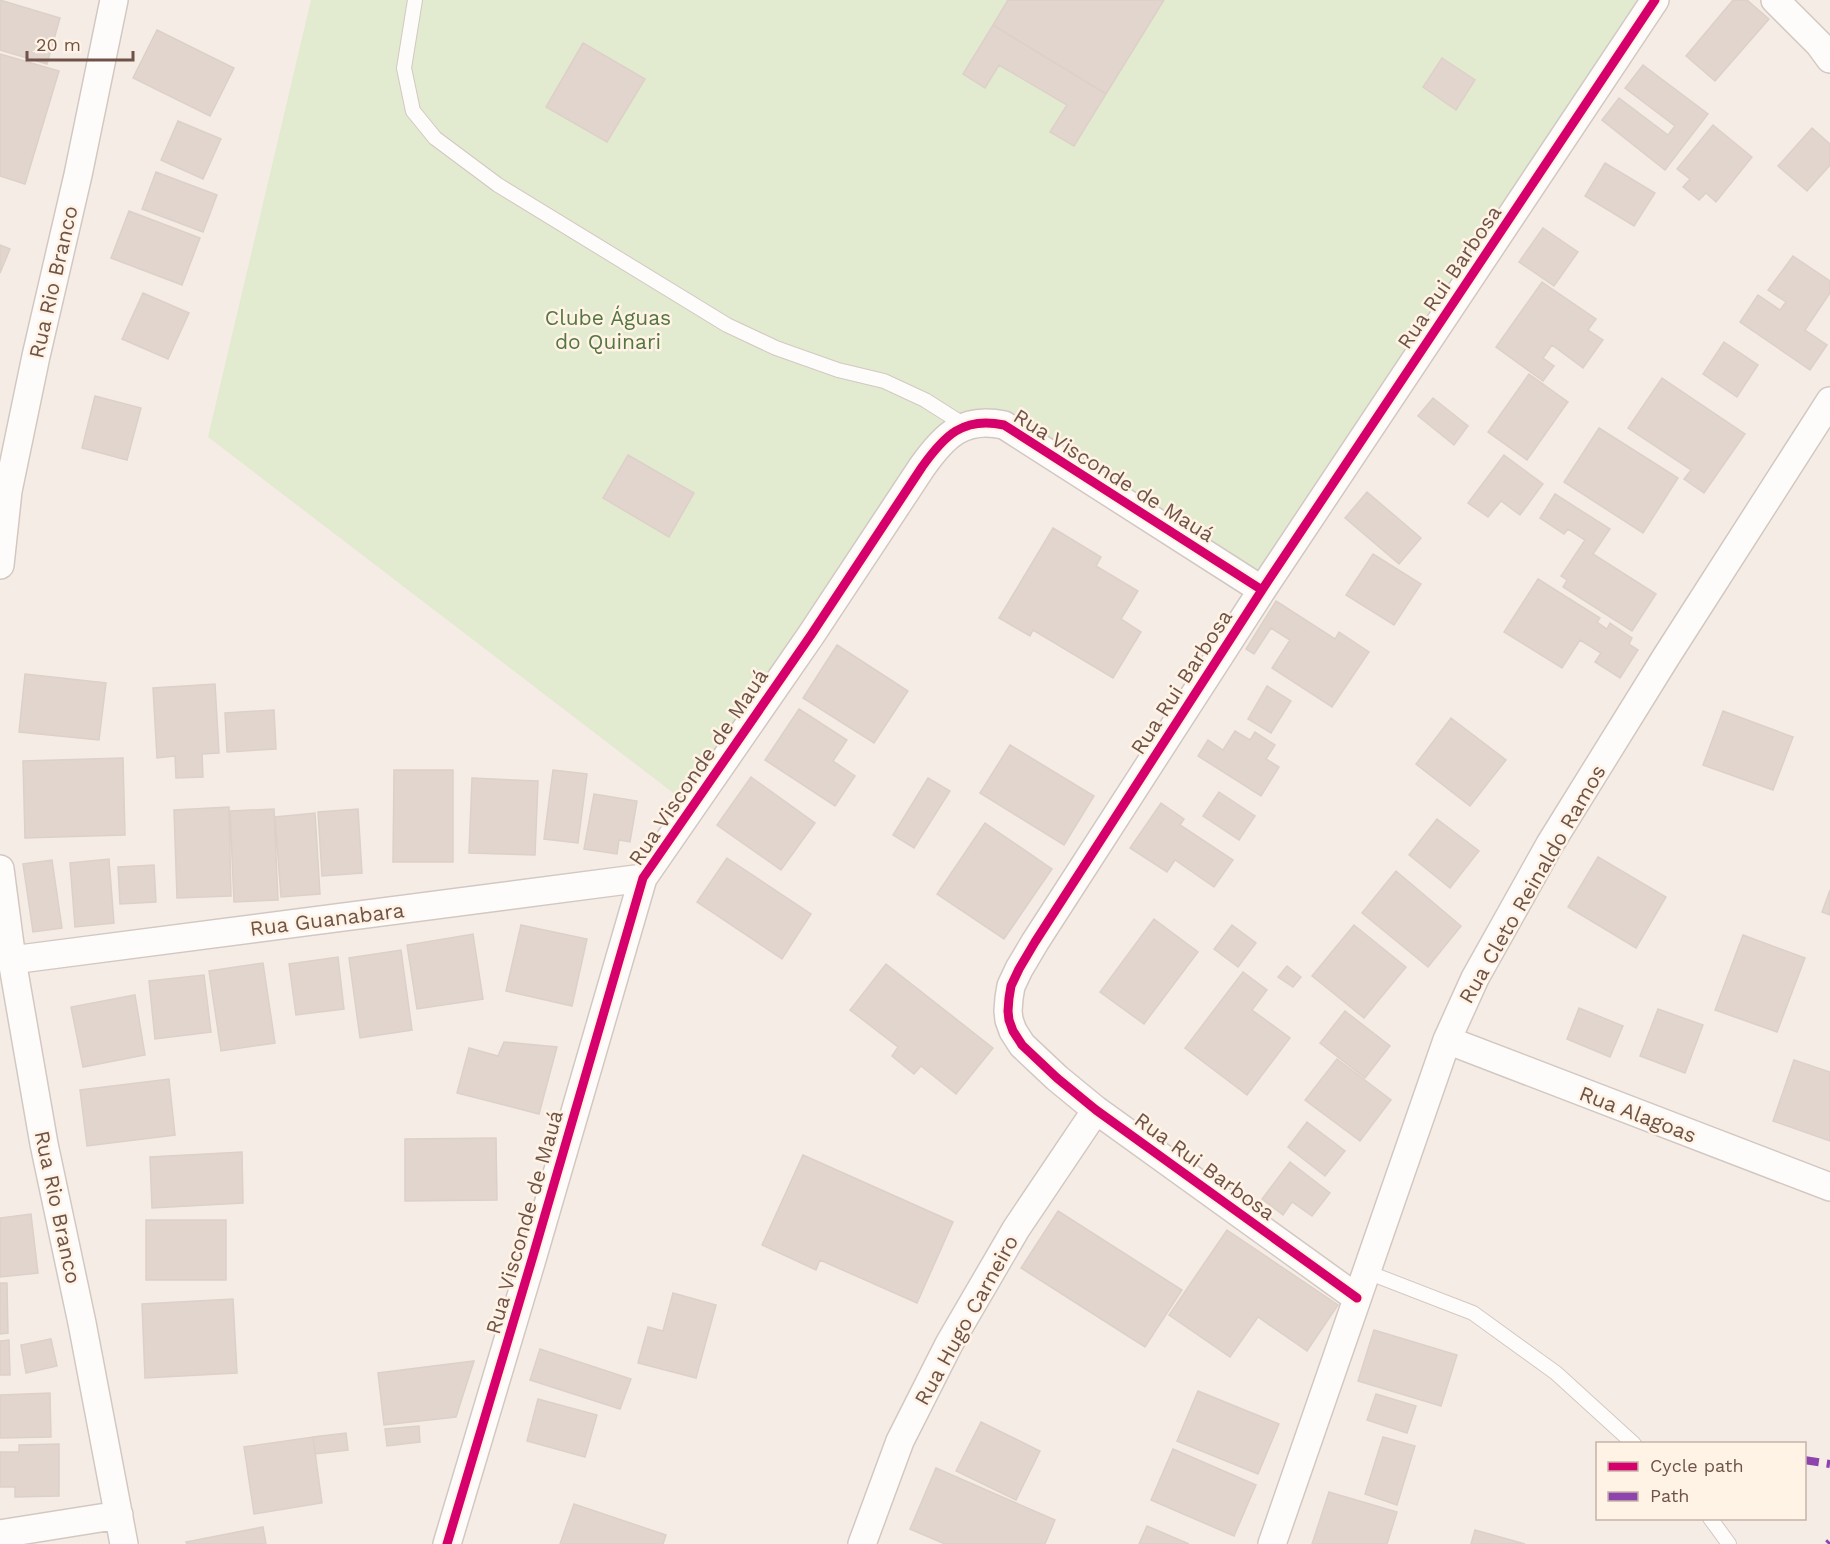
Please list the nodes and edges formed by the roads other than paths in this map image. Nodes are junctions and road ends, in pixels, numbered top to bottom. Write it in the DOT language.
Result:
graph roads {
  1 [pos="114,0"];
  2 [pos="415,0"];
  3 [pos="1655,0"];
  4 [pos="1775,0"];
  5 [pos="1826,46"];
  6 [pos="1830,401"];
  7 [pos="966,426"];
  8 [pos="0,565"];
  9 [pos="1262,590"];
  10 [pos="0,869"];
  11 [pos="643,878"];
  12 [pos="12,960"];
  13 [pos="1447,1040"];
  14 [pos="1096,1110"];
  15 [pos="1830,1187"];
  16 [pos="1367,1272"];
  17 [pos="1358,1298"];
  18 [pos="1633,1442"];
  19 [pos="119,1515"];
  20 [pos="1711,1520"];
  21 [pos="0,1534"];
  22 [pos="124,1544"];
  23 [pos="447,1544"];
  24 [pos="862,1544"];
  25 [pos="1272,1544"];
  26 [pos="1729,1544"];
  1 -- 8 [label="street, Rua Rio Branco"];
  2 -- 7 [label="lane"];
  3 -- 9 [label="street, Rua Rui Barbosa"];
  4 -- 5 [label="street"];
  6 -- 13 [label="street, Rua Cleto Reinaldo Ramos"];
  7 -- 9 [label="street, Rua Visconde de Mauá"];
  7 -- 11 [label="street, Rua Visconde de Mauá"];
  9 -- 14 [label="street, Rua Rui Barbosa"];
  10 -- 12 [label="street, Rua Rio Branco"];
  11 -- 12 [label="street, Rua Guanabara"];
  11 -- 23 [label="street, Rua Visconde de Mauá"];
  12 -- 19 [label="street, Rua Rio Branco"];
  13 -- 15 [label="street, Rua Alagoas"];
  13 -- 16 [label="street, Rua Cleto Reinaldo Ramos"];
  14 -- 17 [label="street, Rua Rui Barbosa"];
  14 -- 24 [label="street, Rua Hugo Carneiro"];
  16 -- 17 [label="street, Rua Cleto Reinaldo Ramos"];
  16 -- 18 [label="lane"];
  17 -- 25 [label="street, Rua Cleto Reinaldo Ramos"];
  19 -- 21 [label="street"];
  19 -- 22 [label="street, Rua Rio Branco"];
  20 -- 26 [label="lane"];
}
